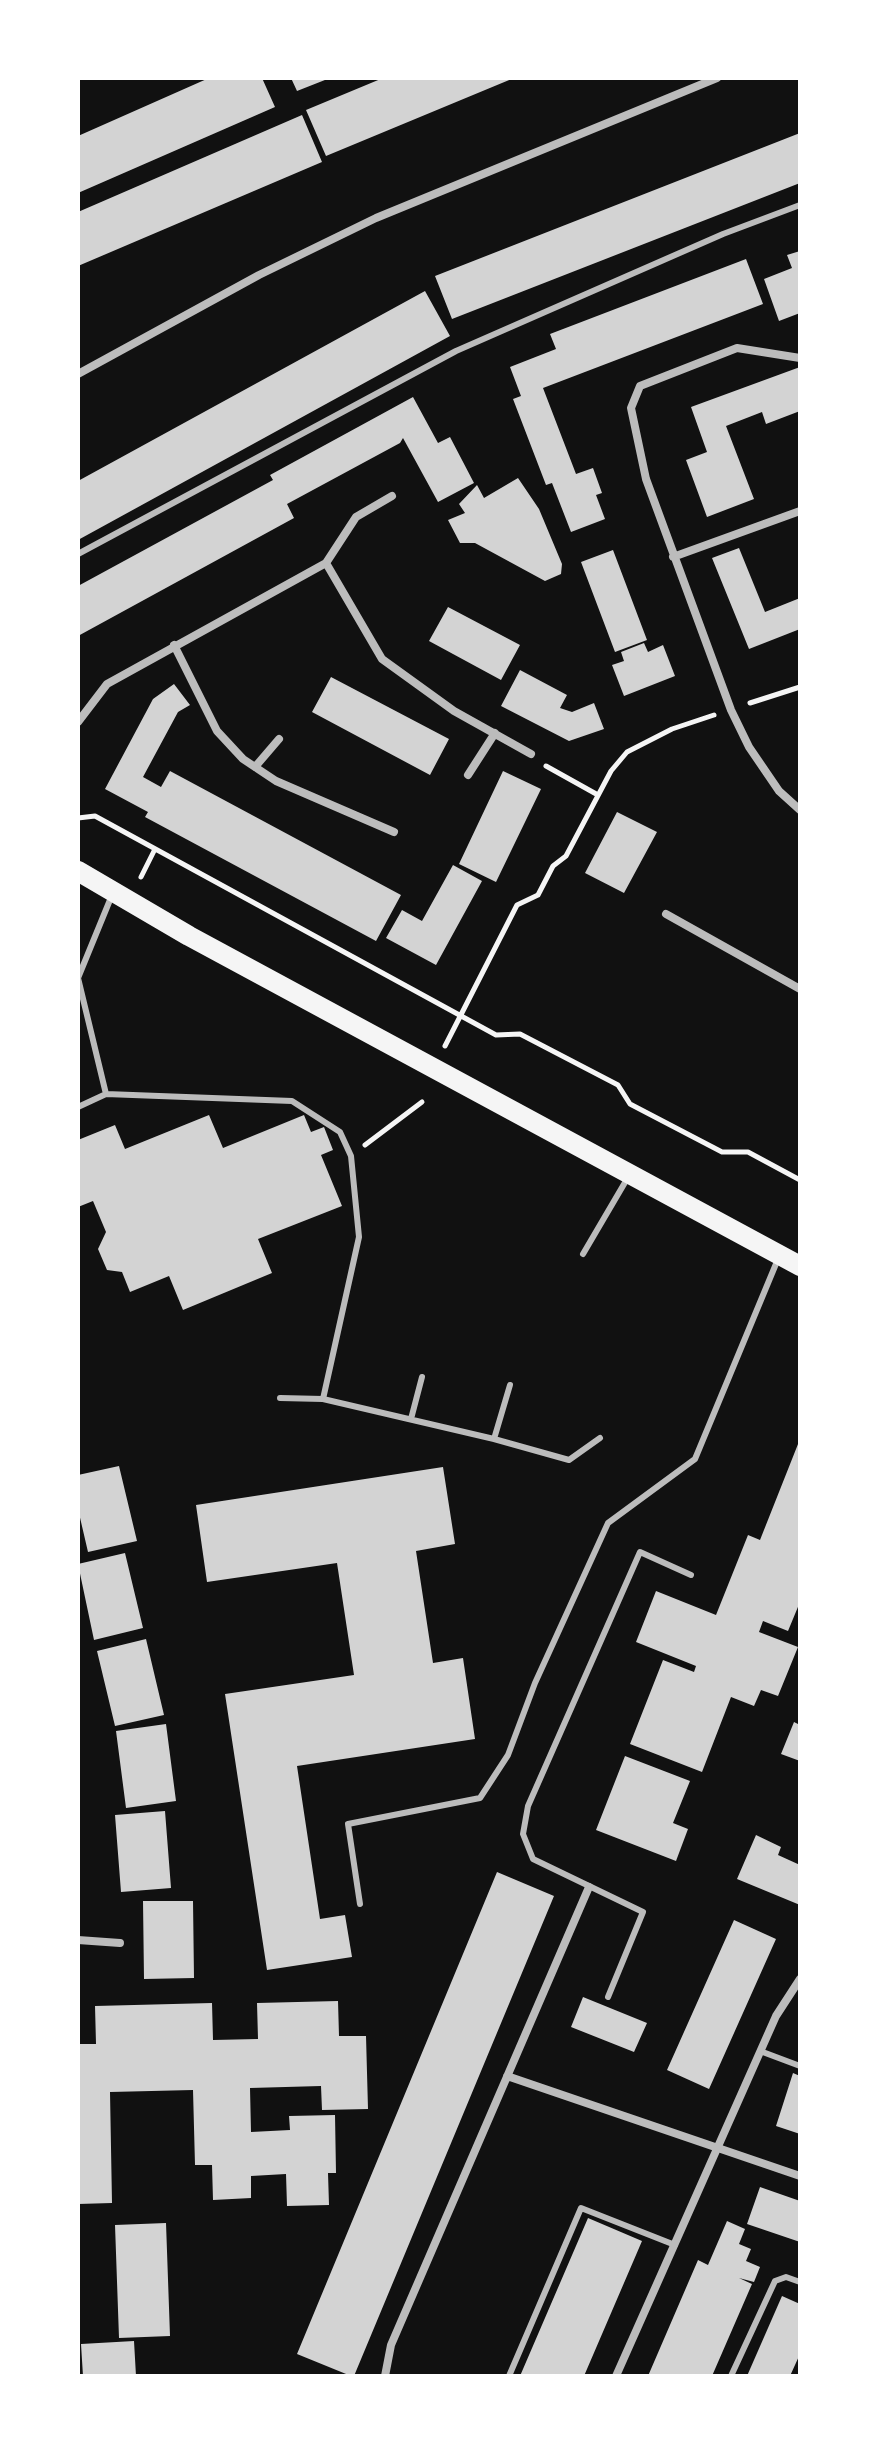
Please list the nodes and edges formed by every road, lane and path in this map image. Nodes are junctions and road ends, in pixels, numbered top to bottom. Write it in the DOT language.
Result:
graph roads {
  1 [pos="717,78"];
  2 [pos="800,205"];
  3 [pos="800,358"];
  4 [pos="78,374"];
  5 [pos="392,496"];
  6 [pos="800,511"];
  7 [pos="78,554"];
  8 [pos="673,557"];
  9 [pos="326,563"];
  10 [pos="174,645"];
  11 [pos="800,687"];
  12 [pos="731,710"];
  13 [pos="78,722"];
  14 [pos="495,733"];
  15 [pos="279,739"];
  16 [pos="531,754"];
  17 [pos="255,767"];
  18 [pos="468,775"];
  19 [pos="598,795"];
  20 [pos="800,810"];
  21 [pos="78,818"];
  22 [pos="394,832"];
  23 [pos="78,871"];
  24 [pos="114,892"];
  25 [pos="666,914"];
  26 [pos="800,989"];
  27 [pos="459,1014"];
  28 [pos="435,1069"];
  29 [pos="106,1094"];
  30 [pos="422,1102"];
  31 [pos="78,1107"];
  32 [pos="351,1156"];
  33 [pos="629,1175"];
  34 [pos="800,1180"];
  35 [pos="583,1254"];
  36 [pos="780,1256"];
  37 [pos="800,1266"];
  38 [pos="422,1377"];
  39 [pos="510,1385"];
  40 [pos="280,1398"];
  41 [pos="323,1399"];
  42 [pos="411,1419"];
  43 [pos="600,1438"];
  44 [pos="494,1439"];
  45 [pos="691,1575"];
  46 [pos="589,1887"];
  47 [pos="360,1904"];
  48 [pos="78,1940"];
  49 [pos="120,1943"];
  50 [pos="800,1979"];
  51 [pos="608,1997"];
  52 [pos="760,2051"];
  53 [pos="800,2066"];
  54 [pos="507,2076"];
  55 [pos="718,2147"];
  56 [pos="800,2176"];
  57 [pos="675,2245"];
  58 [pos="800,2282"];
  59 [pos="385,2376"];
  60 [pos="509,2376"];
  61 [pos="616,2376"];
  62 [pos="731,2376"];
  1 -- 4 [label="street"];
  2 -- 7 [label="lane"];
  3 -- 8 [label="street"];
  5 -- 9 [label="street"];
  6 -- 8 [label="street"];
  8 -- 12 [label="street"];
  9 -- 10 [label="street"];
  9 -- 14 [label="street"];
  10 -- 13 [label="street"];
  10 -- 17 [label="street"];
  11 -- 12 [label="path"];
  12 -- 19 [label="path"];
  12 -- 20 [label="street"];
  14 -- 16 [label="street"];
  14 -- 18 [label="street"];
  15 -- 17 [label="street"];
  16 -- 19 [label="path"];
  17 -- 22 [label="street"];
  19 -- 27 [label="path"];
  21 -- 27 [label="path"];
  23 -- 24 [label="main road"];
  24 -- 28 [label="main road"];
  24 -- 29 [label="lane"];
  25 -- 26 [label="street"];
  27 -- 28 [label="path"];
  27 -- 34 [label="path"];
  28 -- 33 [label="main road"];
  29 -- 31 [label="lane"];
  29 -- 32 [label="lane"];
  30 -- 32 [label="path"];
  32 -- 41 [label="lane"];
  33 -- 35 [label="lane"];
  33 -- 36 [label="main road"];
  36 -- 37 [label="main road"];
  36 -- 47 [label="lane"];
  38 -- 42 [label="lane"];
  39 -- 44 [label="lane"];
  40 -- 41 [label="lane"];
  41 -- 42 [label="lane"];
  42 -- 44 [label="lane"];
  43 -- 44 [label="lane"];
  45 -- 46 [label="lane"];
  46 -- 51 [label="lane"];
  46 -- 54 [label="street"];
  48 -- 49 [label="street"];
  50 -- 52 [label="street"];
  52 -- 53 [label="lane"];
  52 -- 55 [label="street"];
  54 -- 55 [label="street"];
  54 -- 59 [label="street"];
  55 -- 56 [label="street"];
  55 -- 57 [label="street"];
  57 -- 60 [label="lane"];
  57 -- 61 [label="street"];
  58 -- 62 [label="lane"];
}
